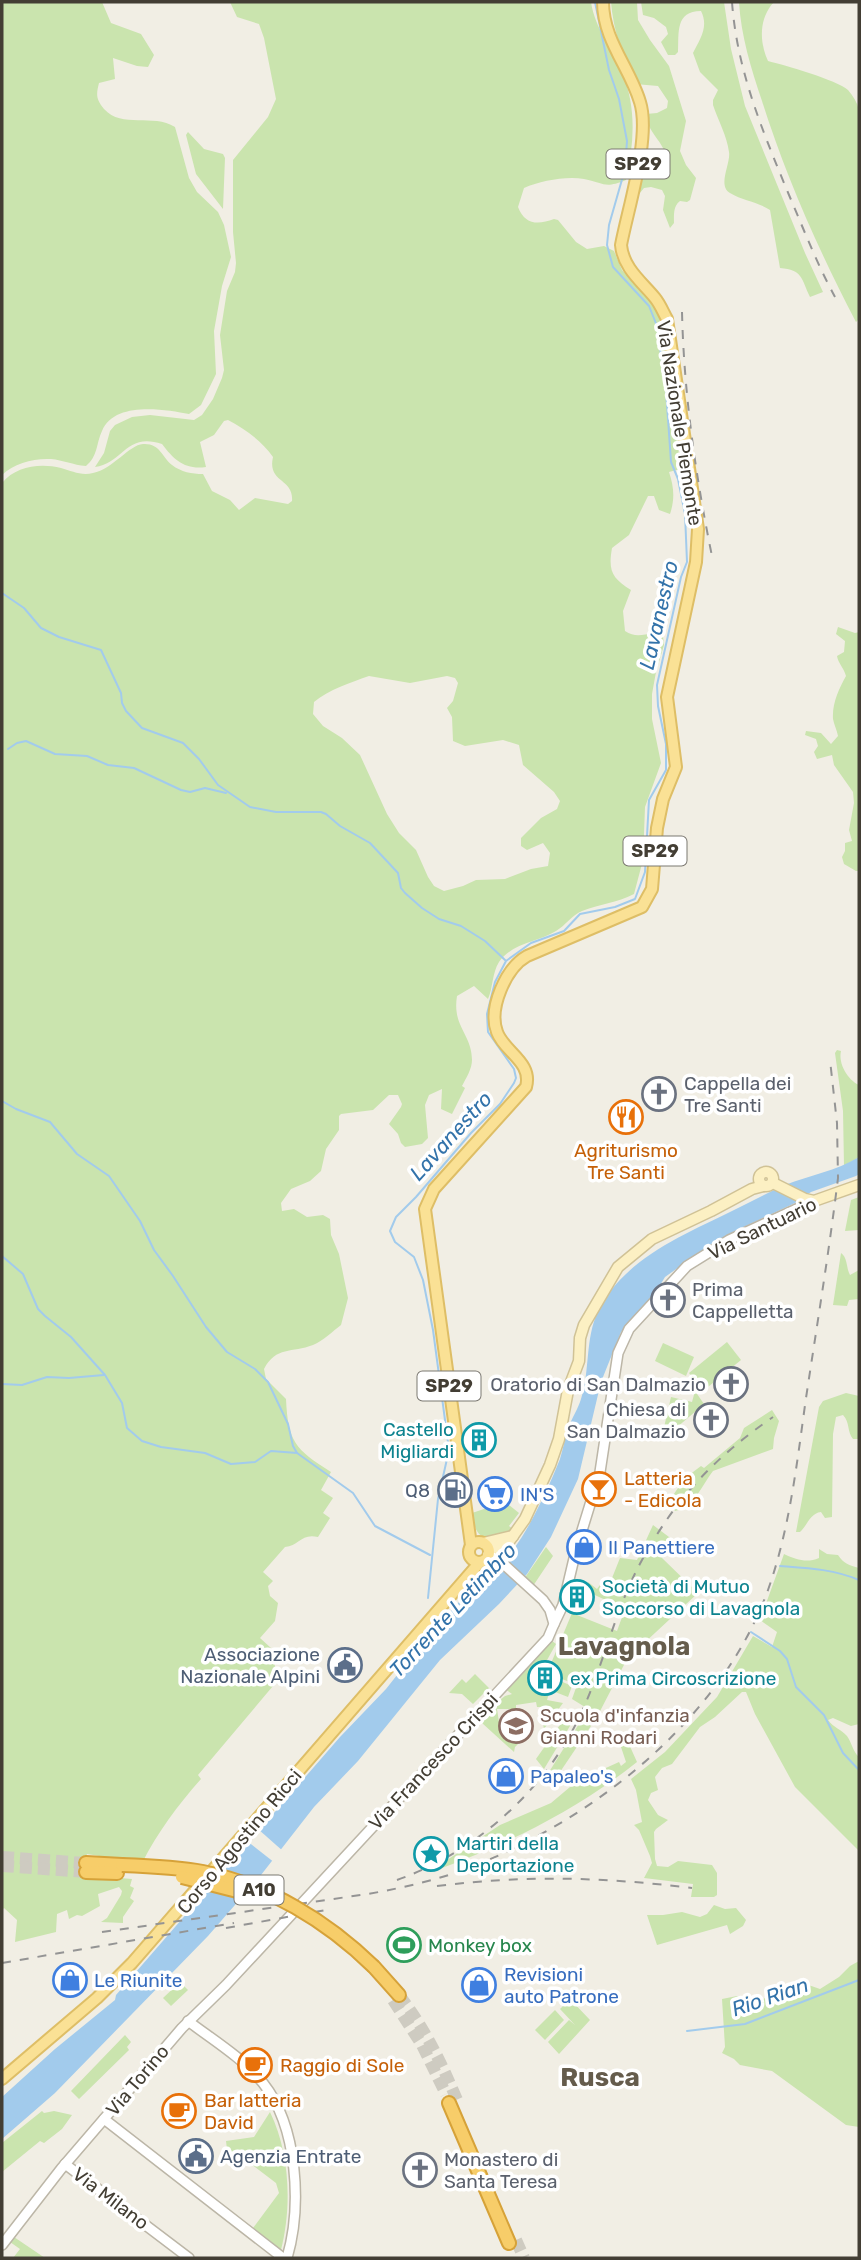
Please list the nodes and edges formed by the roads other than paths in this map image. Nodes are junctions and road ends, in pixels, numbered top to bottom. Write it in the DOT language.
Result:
graph roads {
  1 [pos="603,2"];
  2 [pos="859,1185"];
  3 [pos="809,1200"];
  4 [pos="513,1536"];
  5 [pos="480,1549"];
  6 [pos="576,1550"];
  7 [pos="500,1561"];
  8 [pos="554,1624"];
  9 [pos="86,1868"];
  10 [pos="282,1922"];
  11 [pos="396,1997"];
  12 [pos="188,2021"];
  13 [pos="2,2079"];
  14 [pos="453,2101"];
  15 [pos="104,2119"];
  16 [pos="65,2164"];
  17 [pos="512,2241"];
  18 [pos="2,2245"];
  19 [pos="189,2258"];
  20 [pos="285,2258"];
  1 -- 5 [label="main road, Via Nazionale Piemonte / SP29"];
  2 -- 3 [label="main road, Via Santuario"];
  3 -- 4 [label="main road"];
  3 -- 6 [label="street, Via Santuario"];
  4 -- 5 [label="main road"];
  4 -- 7 [label="main road"];
  5 -- 7 [label="street"];
  5 -- 13 [label="main road, Corso Agostino Ricci"];
  6 -- 8 [label="street, Via Francesco Crispi"];
  7 -- 8 [label="street"];
  8 -- 10 [label="street, Via Francesco Crispi"];
  9 -- 11 [label="highway, A10, bridge"];
  10 -- 12 [label="street, Via Torino"];
  12 -- 15 [label="street, Via Torino"];
  12 -- 20 [label="street"];
  14 -- 17 [label="highway"];
  15 -- 16 [label="street, Via Torino"];
  15 -- 20 [label="street"];
  16 -- 18 [label="street, Via Torino"];
  16 -- 19 [label="street, Via Milano"];
}
